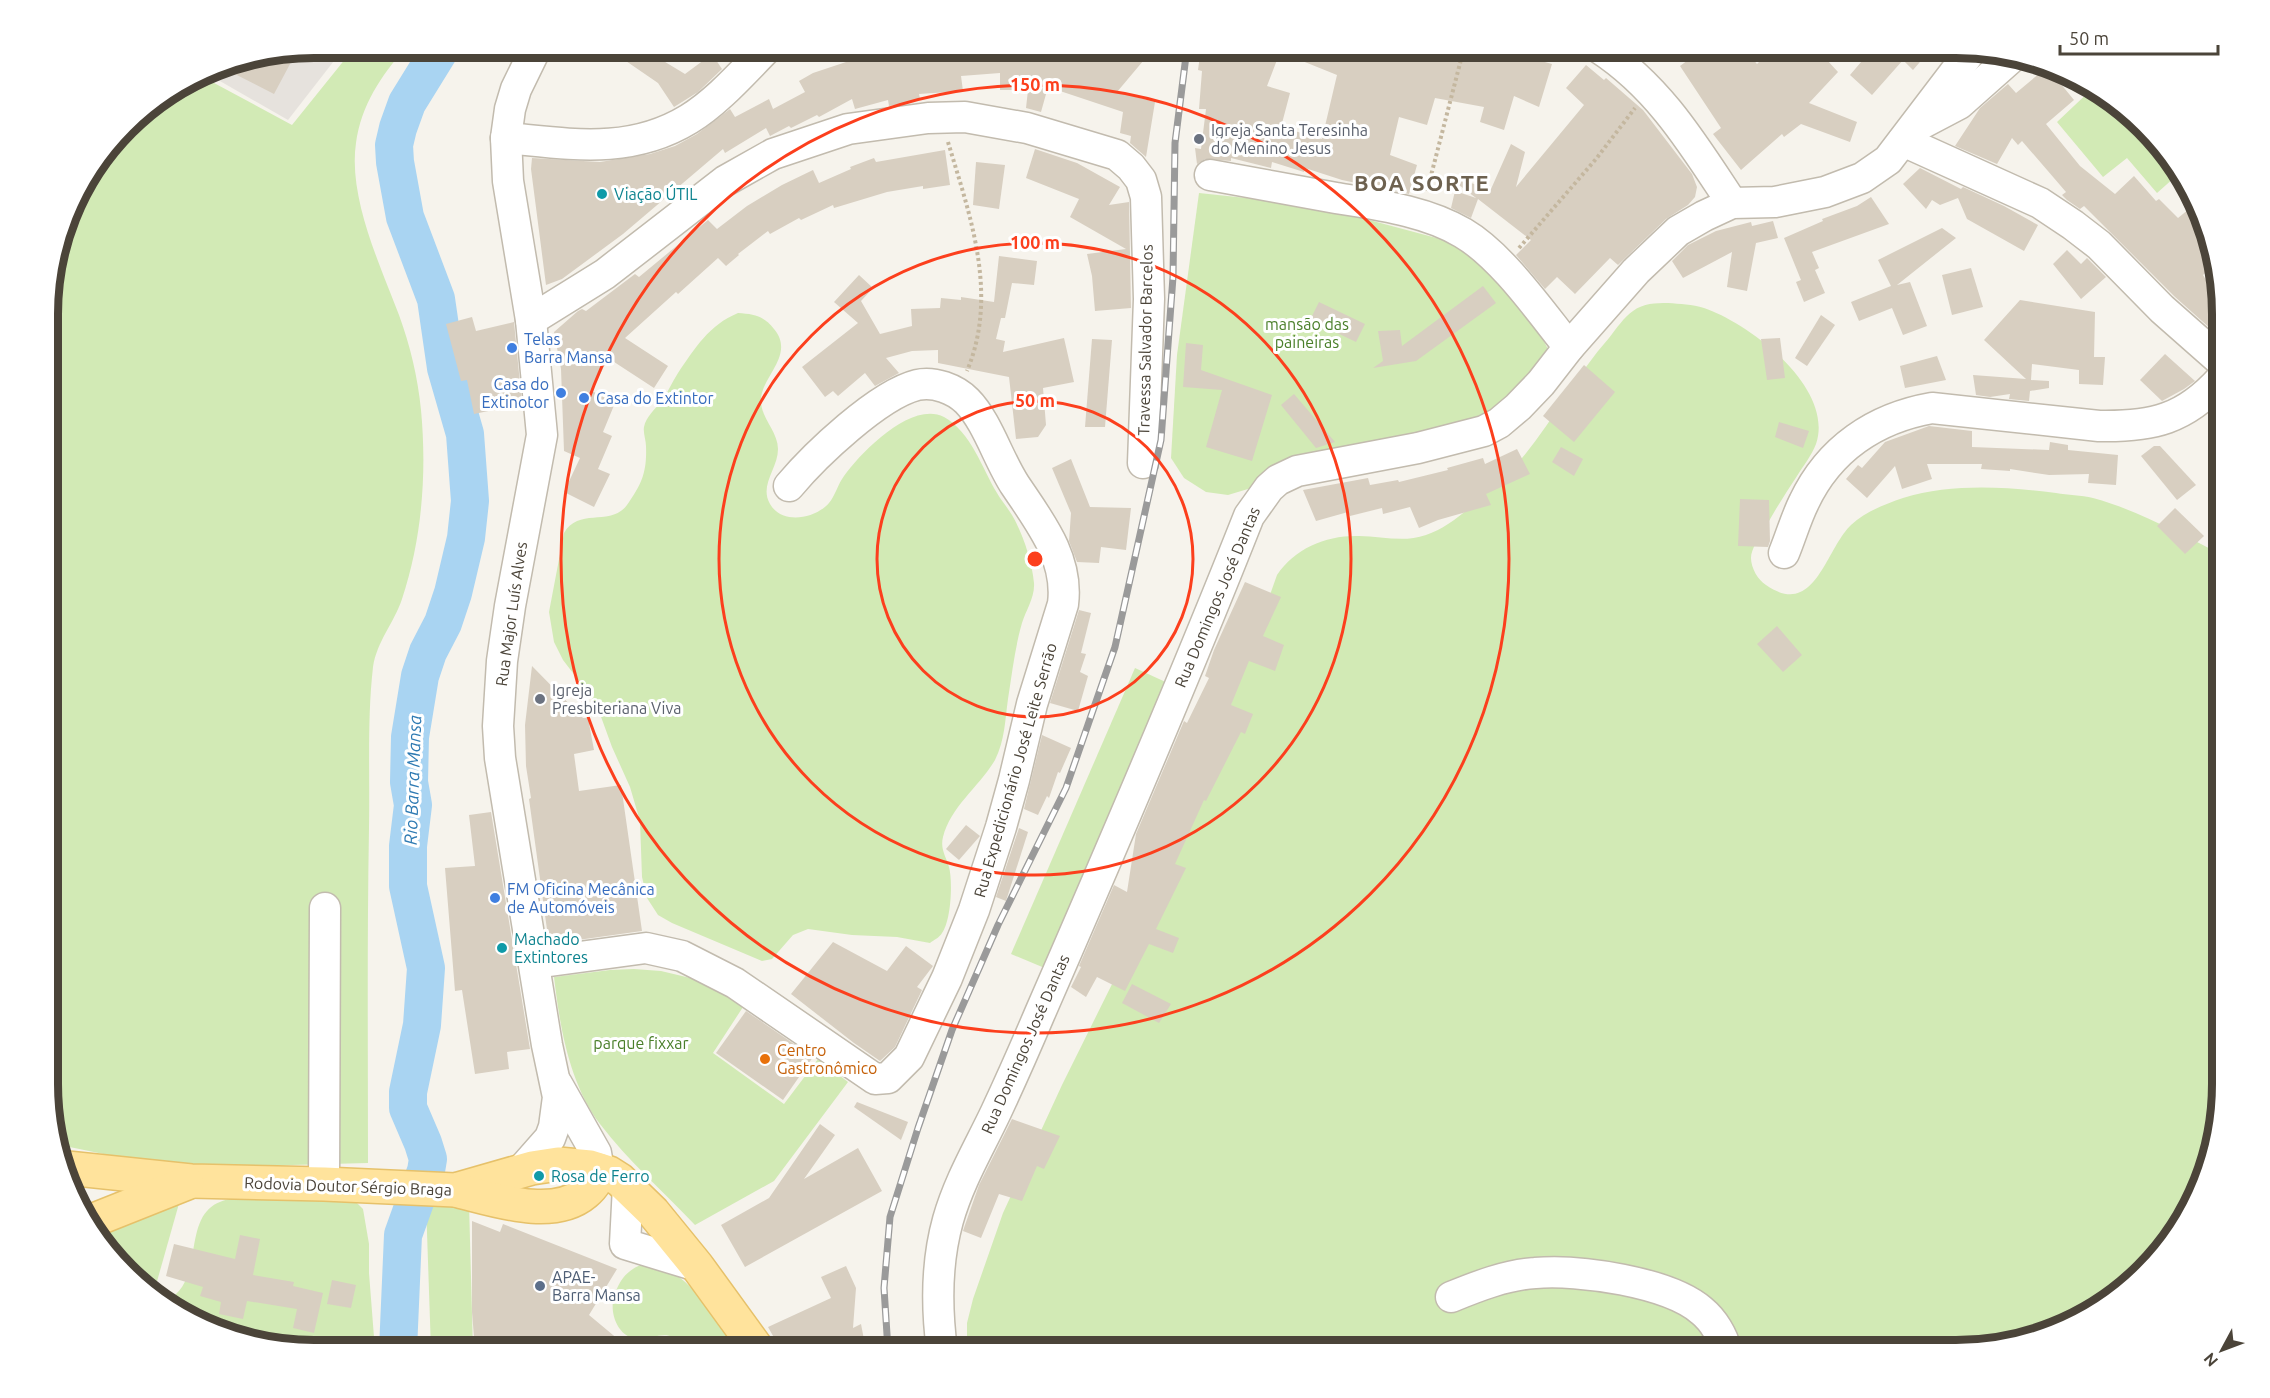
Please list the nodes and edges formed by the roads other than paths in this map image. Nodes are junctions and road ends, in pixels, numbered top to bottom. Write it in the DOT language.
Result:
graph roads {
  1 [pos="531,58"];
  2 [pos="757,58"];
  3 [pos="1612,58"];
  4 [pos="1965,59"];
  5 [pos="2006,63"];
  6 [pos="1908,135"];
  7 [pos="506,138"];
  8 [pos="1210,176"];
  9 [pos="1732,203"];
  10 [pos="531,320"];
  11 [pos="1569,347"];
  12 [pos="2212,353"];
  13 [pos="2212,390"];
  14 [pos="1143,463"];
  15 [pos="789,486"];
  16 [pos="1785,553"];
  17 [pos="325,908"];
  18 [pos="535,963"];
  19 [pos="556,1081"];
  20 [pos="606,1168"];
  21 [pos="73,1169"];
  22 [pos="520,1172"];
  23 [pos="191,1181"];
  24 [pos="324,1184"];
  25 [pos="446,1190"];
  26 [pos="98,1219"];
  27 [pos="697,1266"];
  28 [pos="1451,1297"];
  29 [pos="751,1340"];
  30 [pos="941,1340"];
  31 [pos="1721,1340"];
  1 -- 7 [label="street, Rua Major Luís Alves"];
  2 -- 7 [label="street"];
  3 -- 9 [label="street"];
  4 -- 6 [label="street, Rua Domingos José Dantas"];
  5 -- 6 [label="street"];
  6 -- 9 [label="street, Rua Domingos José Dantas"];
  6 -- 12 [label="street"];
  7 -- 10 [label="street, Rua Major Luís Alves"];
  8 -- 11 [label="street"];
  9 -- 11 [label="street, Rua Domingos José Dantas"];
  10 -- 14 [label="street, Travessa Salvador Barcelos"];
  10 -- 18 [label="street, Rua Major Luís Alves"];
  11 -- 30 [label="street, Rua Domingos José Dantas"];
  13 -- 16 [label="street"];
  15 -- 18 [label="street, Rua Expedicionário José Leite Serrão"];
  17 -- 24 [label="street"];
  18 -- 19 [label="street, Rua Major Luís Alves"];
  19 -- 20 [label="street"];
  19 -- 22 [label="street, Rua Major Luís Alves"];
  20 -- 22 [label="main road, Rodovia Doutor Sérgio Braga"];
  20 -- 25 [label="main road"];
  20 -- 27 [label="main road"];
  20 -- 27 [label="street"];
  21 -- 23 [label="main road, Rodovia Doutor Sérgio Braga"];
  22 -- 25 [label="main road, Rodovia Doutor Sérgio Braga"];
  23 -- 24 [label="main road, Rodovia Doutor Sérgio Braga"];
  23 -- 26 [label="main road, Rodovia Doutor Sérgio Braga"];
  24 -- 25 [label="main road, Rodovia Doutor Sérgio Braga"];
  27 -- 29 [label="main road"];
  28 -- 31 [label="street"];
}
